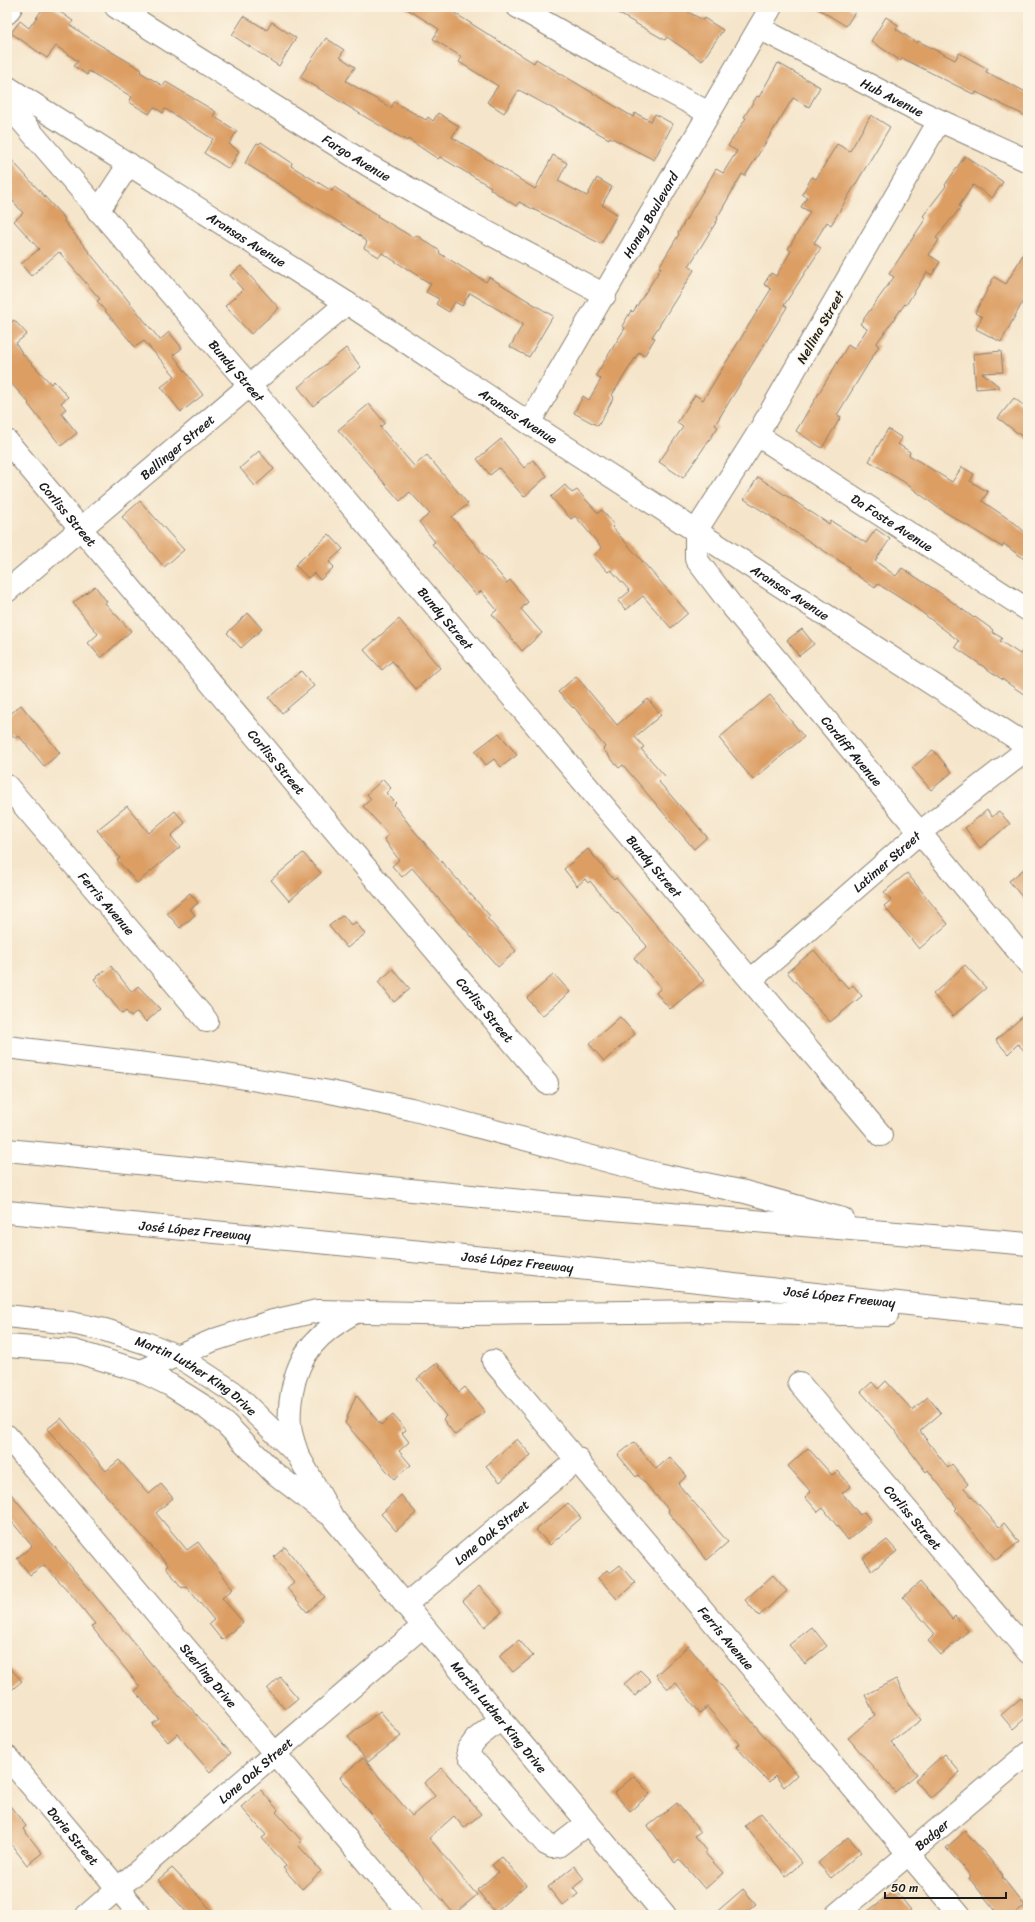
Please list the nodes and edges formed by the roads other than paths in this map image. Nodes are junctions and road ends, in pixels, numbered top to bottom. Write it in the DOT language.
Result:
graph roads {
  1 [pos="10,7"];
  2 [pos="116,7"];
  3 [pos="518,7"];
  4 [pos="771,7"];
  5 [pos="7,13"];
  6 [pos="759,28"];
  7 [pos="7,87"];
  8 [pos="7,104"];
  9 [pos="709,113"];
  10 [pos="939,121"];
  11 [pos="1028,162"];
  12 [pos="129,164"];
  13 [pos="98,210"];
  14 [pos="605,295"];
  15 [pos="347,303"];
  16 [pos="250,386"];
  17 [pos="530,424"];
  18 [pos="757,435"];
  19 [pos="7,441"];
  20 [pos="81,529"];
  21 [pos="696,531"];
  22 [pos="7,591"];
  23 [pos="1028,610"];
  24 [pos="1028,748"];
  25 [pos="7,786"];
  26 [pos="919,833"];
  27 [pos="1028,963"];
  28 [pos="751,980"];
  29 [pos="207,1021"];
  30 [pos="7,1047"];
  31 [pos="547,1083"];
  32 [pos="881,1135"];
  33 [pos="7,1150"];
  34 [pos="7,1212"];
  35 [pos="894,1233"];
  36 [pos="1028,1244"];
  37 [pos="355,1312"];
  38 [pos="7,1316"];
  39 [pos="1028,1318"];
  40 [pos="7,1346"];
  41 [pos="177,1356"];
  42 [pos="494,1361"];
  43 [pos="141,1371"];
  44 [pos="799,1383"];
  45 [pos="7,1436"];
  46 [pos="298,1455"];
  47 [pos="578,1460"];
  48 [pos="333,1518"];
  49 [pos="405,1605"];
  50 [pos="423,1626"];
  51 [pos="1028,1652"];
  52 [pos="501,1719"];
  53 [pos="1028,1754"];
  54 [pos="276,1755"];
  55 [pos="7,1757"];
  56 [pos="588,1823"];
  57 [pos="909,1854"];
  58 [pos="118,1888"];
  59 [pos="87,1915"];
  60 [pos="140,1915"];
  61 [pos="411,1915"];
  62 [pos="665,1915"];
  63 [pos="836,1915"];
  64 [pos="960,1915"];
  1 -- 5 [label="main road"];
  2 -- 14 [label="main road, Fargo Avenue"];
  3 -- 9 [label="main road"];
  4 -- 6 [label="main road, Honey Boulevard"];
  6 -- 9 [label="main road, Honey Boulevard"];
  6 -- 10 [label="main road, Hub Avenue"];
  7 -- 12 [label="main road, Aransas Avenue"];
  8 -- 13 [label="main road, Bundy Street"];
  9 -- 14 [label="main road, Honey Boulevard"];
  10 -- 11 [label="main road, Hub Avenue"];
  10 -- 18 [label="main road, Nellina Street"];
  12 -- 13 [label="main road"];
  12 -- 15 [label="main road, Aransas Avenue"];
  13 -- 16 [label="main road, Bundy Street"];
  14 -- 17 [label="main road, Honey Boulevard"];
  15 -- 16 [label="main road, Bellinger Street"];
  15 -- 17 [label="main road, Aransas Avenue"];
  16 -- 20 [label="main road, Bellinger Street"];
  16 -- 28 [label="main road, Bundy Street"];
  17 -- 21 [label="main road, Aransas Avenue"];
  18 -- 21 [label="main road, Nellina Street"];
  18 -- 23 [label="main road, Da Foste Avenue"];
  19 -- 20 [label="main road, Corliss Street"];
  20 -- 22 [label="main road, Bellinger Street"];
  20 -- 31 [label="main road, Corliss Street"];
  21 -- 24 [label="main road, Aransas Avenue"];
  21 -- 26 [label="main road, Cardiff Avenue"];
  24 -- 26 [label="main road, Latimer Street"];
  25 -- 29 [label="main road, Ferris Avenue"];
  26 -- 27 [label="main road, Cardiff Avenue"];
  26 -- 28 [label="main road, Latimer Street"];
  28 -- 32 [label="main road, Bundy Street"];
  30 -- 35 [label="main road"];
  33 -- 35 [label="main road"];
  34 -- 39 [label="main road, José López Freeway"];
  35 -- 36 [label="main road"];
  37 -- 39 [label="main road"];
  37 -- 41 [label="main road"];
  37 -- 46 [label="main road"];
  38 -- 41 [label="main road, Martin Luther King Drive"];
  40 -- 43 [label="main road, Martin Luther King Drive"];
  41 -- 43 [label="main road"];
  41 -- 46 [label="main road, Martin Luther King Drive"];
  42 -- 47 [label="main road, Ferris Avenue"];
  43 -- 48 [label="main road, Martin Luther King Drive"];
  44 -- 51 [label="main road, Corliss Street"];
  45 -- 54 [label="main road, Sterling Drive"];
  46 -- 48 [label="main road, Martin Luther King Drive"];
  47 -- 49 [label="main road, Lone Oak Street"];
  47 -- 57 [label="main road, Ferris Avenue"];
  48 -- 49 [label="main road, Martin Luther King Drive"];
  49 -- 50 [label="main road, Martin Luther King Drive"];
  50 -- 52 [label="main road, Martin Luther King Drive"];
  50 -- 54 [label="main road, Lone Oak Street"];
  52 -- 56 [label="main road, Martin Luther King Drive"];
  52 -- 56 [label="main road"];
  53 -- 57 [label="main road, Badger"];
  54 -- 58 [label="main road, Lone Oak Street"];
  54 -- 61 [label="main road, Sterling Drive"];
  55 -- 58 [label="main road, Dorie Street"];
  56 -- 62 [label="main road, Martin Luther King Drive"];
  57 -- 63 [label="main road, Badger"];
  57 -- 64 [label="main road, Ferris Avenue"];
  58 -- 59 [label="main road, Lone Oak Street"];
  58 -- 60 [label="main road, Dorie Street"];
}
